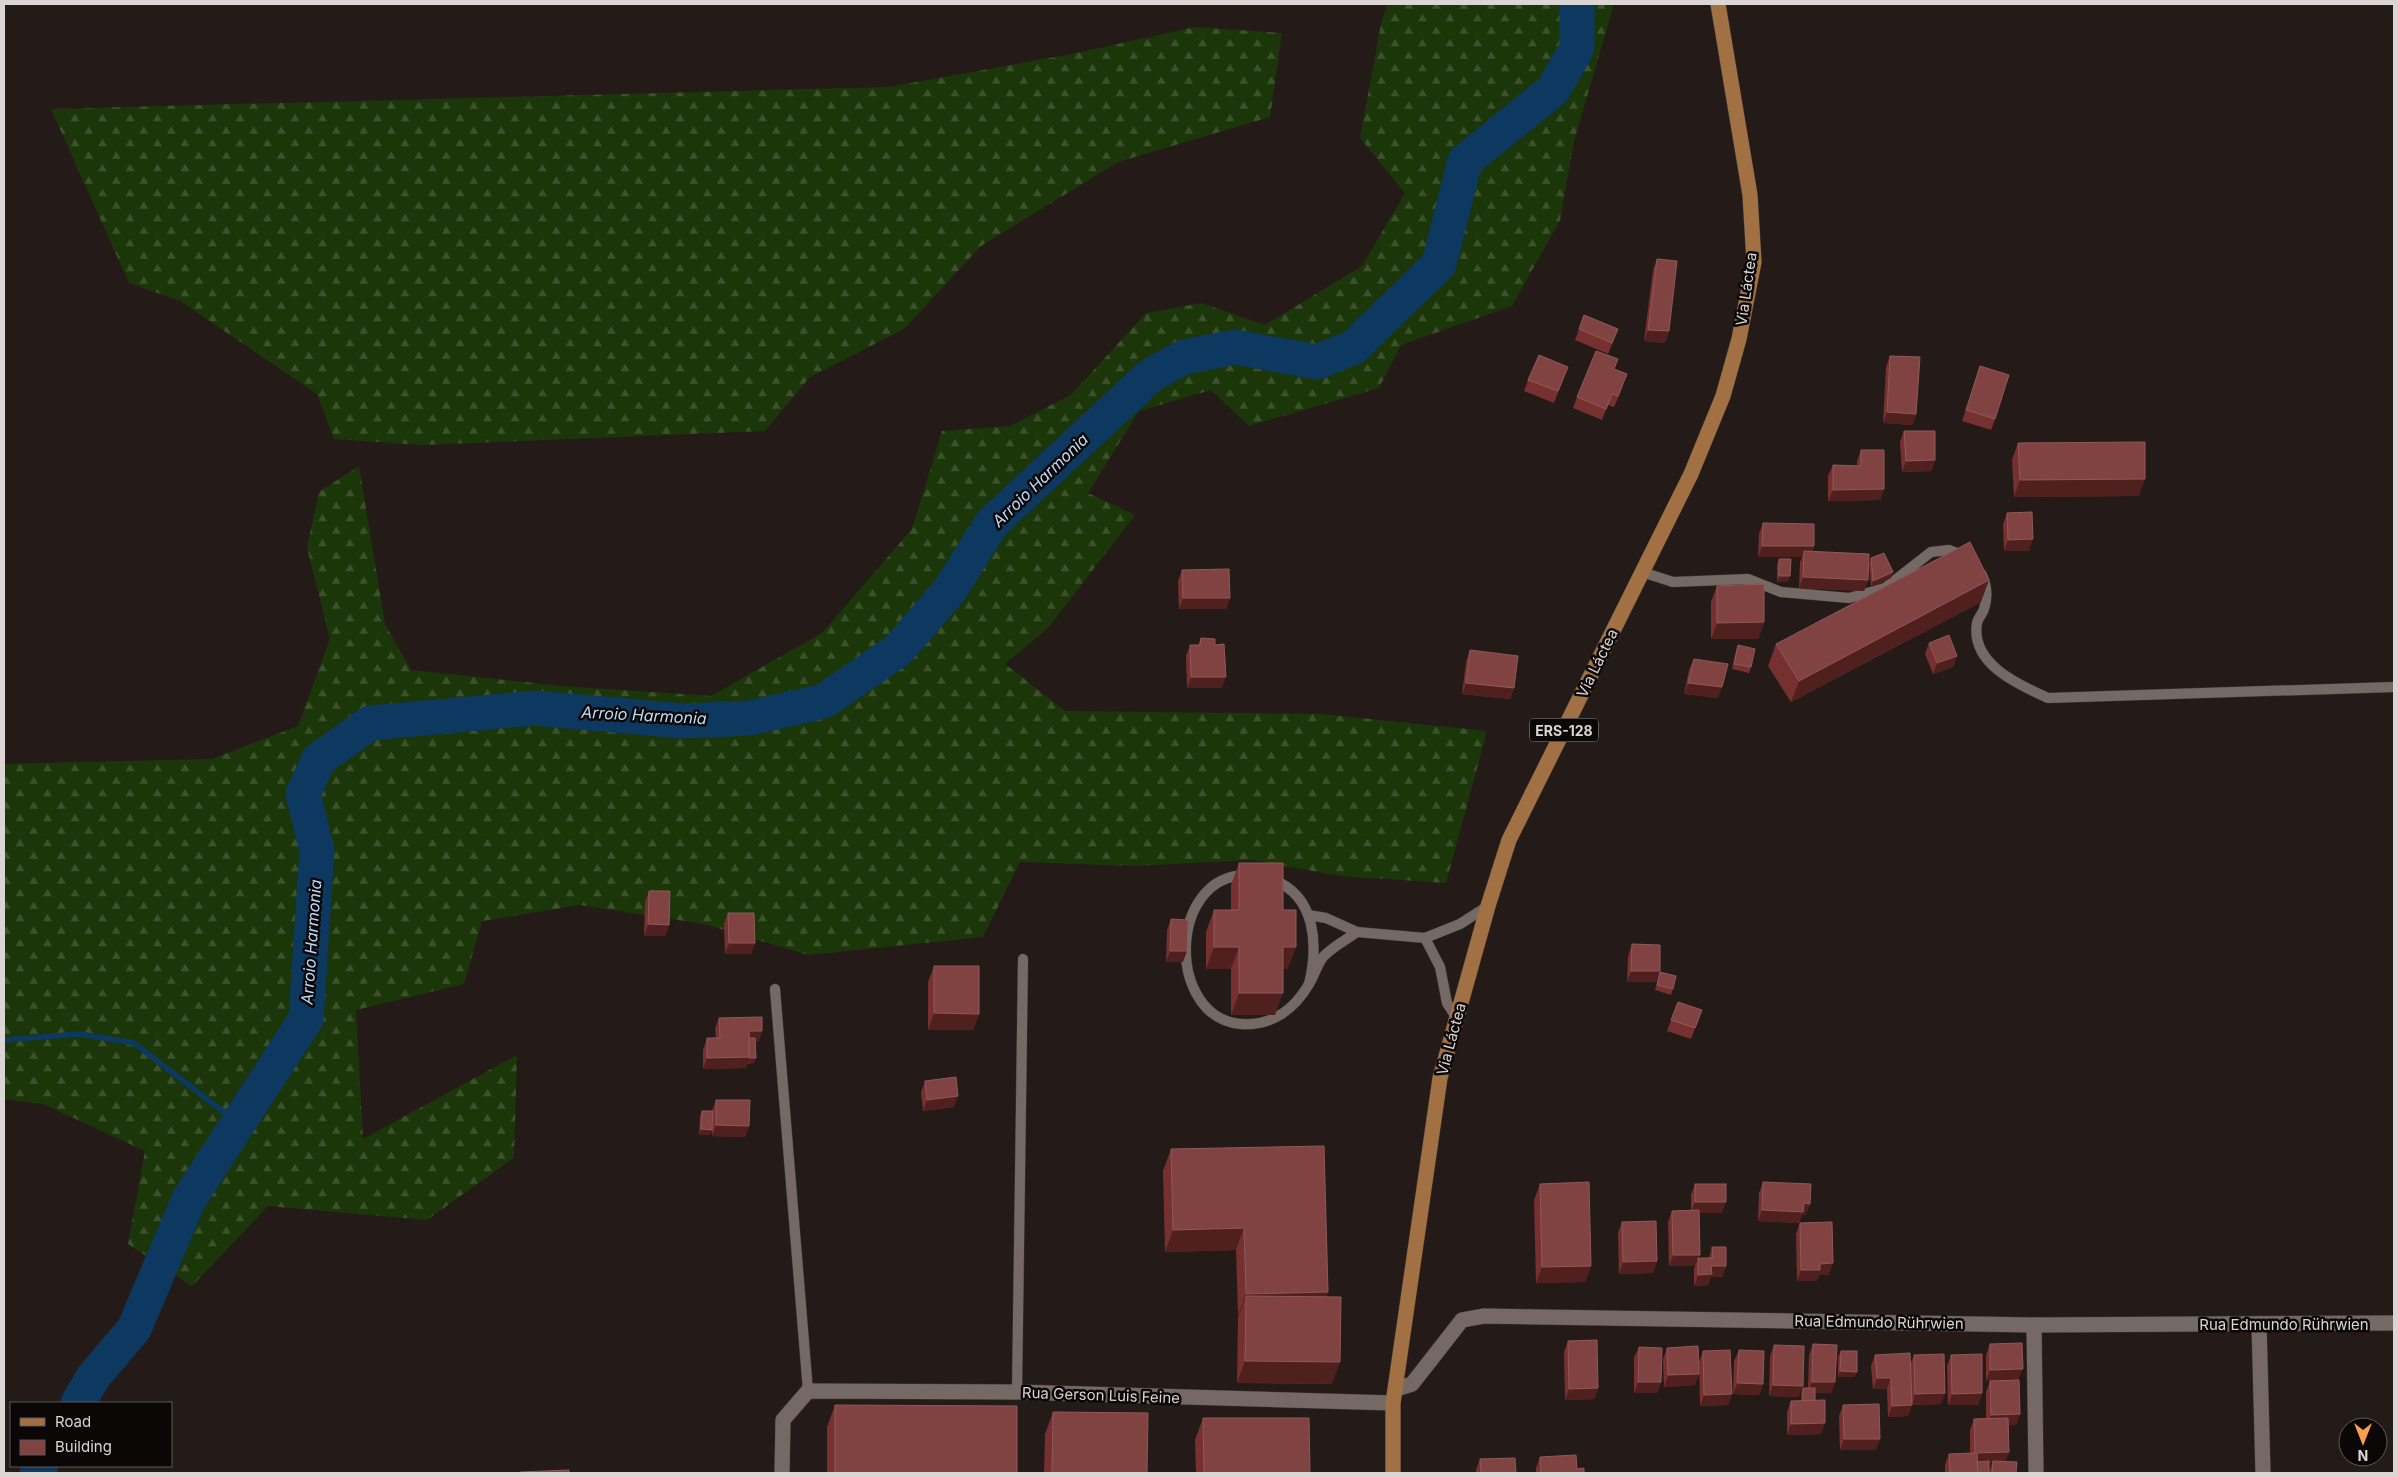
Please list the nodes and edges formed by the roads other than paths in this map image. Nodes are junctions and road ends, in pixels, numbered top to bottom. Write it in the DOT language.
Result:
graph roads {
  1 [pos="1718,4"];
  2 [pos="1642,572"];
  3 [pos="2394,687"];
  4 [pos="1488,906"];
  5 [pos="1308,915"];
  6 [pos="1357,932"];
  7 [pos="1425,938"];
  8 [pos="1024,958"];
  9 [pos="1309,984"];
  10 [pos="775,989"];
  11 [pos="1456,1017"];
  12 [pos="2394,1323"];
  13 [pos="2260,1324"];
  14 [pos="2034,1325"];
  15 [pos="808,1391"];
  16 [pos="1017,1392"];
  17 [pos="1394,1396"];
  18 [pos="1016,1410"];
  19 [pos="782,1473"];
  20 [pos="1393,1473"];
  21 [pos="2036,1473"];
  22 [pos="2263,1473"];
  1 -- 2 [label="main road, Via Láctea / ERS-128"];
  2 -- 3 [label="lane"];
  2 -- 4 [label="main road, Via Láctea / ERS-128"];
  4 -- 7 [label="lane"];
  4 -- 11 [label="main road, Via Láctea / ERS-128"];
  5 -- 6 [label="lane"];
  5 -- 9 [label="lane"];
  5 -- 9 [label="lane"];
  6 -- 7 [label="lane"];
  6 -- 9 [label="lane"];
  7 -- 11 [label="lane"];
  8 -- 16 [label="lane"];
  10 -- 15 [label="lane"];
  11 -- 17 [label="main road, Via Láctea / ERS-128"];
  12 -- 13 [label="street, Rua Edmundo Rührwien"];
  13 -- 14 [label="street, Rua Edmundo Rührwien"];
  13 -- 22 [label="street"];
  14 -- 17 [label="street, Rua Edmundo Rührwien"];
  14 -- 21 [label="street"];
  15 -- 16 [label="street, Rua Gerson Luis Feine"];
  15 -- 19 [label="street"];
  16 -- 17 [label="street, Rua Gerson Luis Feine"];
  16 -- 18 [label="street"];
  17 -- 20 [label="main road, Via Láctea / ERS-128"];
}
